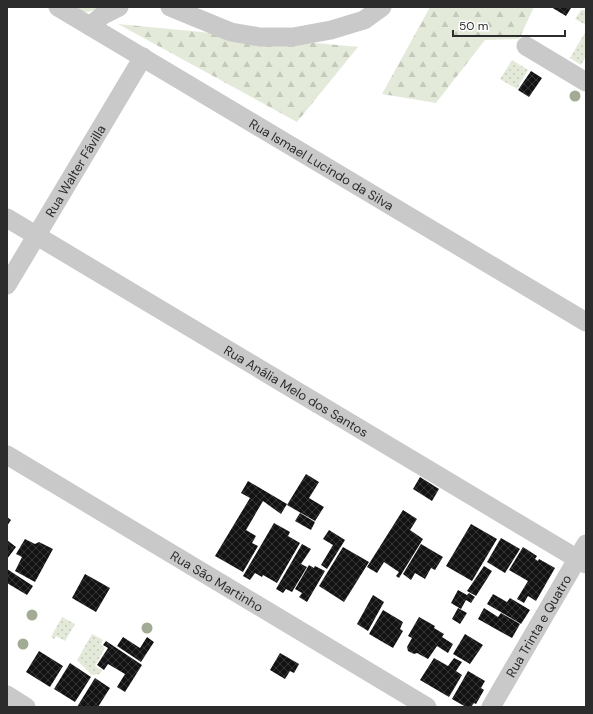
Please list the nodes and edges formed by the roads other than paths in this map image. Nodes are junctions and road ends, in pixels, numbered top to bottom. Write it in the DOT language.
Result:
graph roads {
  1 [pos="58,7"];
  2 [pos="119,7"];
  3 [pos="170,7"];
  4 [pos="382,7"];
  5 [pos="90,26"];
  6 [pos="526,46"];
  7 [pos="143,57"];
  8 [pos="586,82"];
  9 [pos="7,218"];
  10 [pos="36,235"];
  11 [pos="7,285"];
  12 [pos="586,322"];
  13 [pos="7,455"];
  14 [pos="583,556"];
  15 [pos="7,695"];
  16 [pos="26,707"];
  17 [pos="427,707"];
  18 [pos="491,707"];
  1 -- 5 [label="street, Rua Ismael Lucindo da Silva"];
  2 -- 5 [label="street"];
  3 -- 4 [label="street"];
  5 -- 7 [label="street, Rua Ismael Lucindo da Silva"];
  6 -- 8 [label="street"];
  7 -- 10 [label="street, Rua Walter Fávilla"];
  7 -- 12 [label="street, Rua Ismael Lucindo da Silva"];
  9 -- 10 [label="street, Rua Anália Melo dos Santos"];
  10 -- 11 [label="street, Rua Walter Fávilla"];
  10 -- 14 [label="street, Rua Anália Melo dos Santos"];
  13 -- 17 [label="street, Rua São Martinho"];
  14 -- 18 [label="street, Rua Trinta e Quatro"];
  15 -- 16 [label="street"];
}
